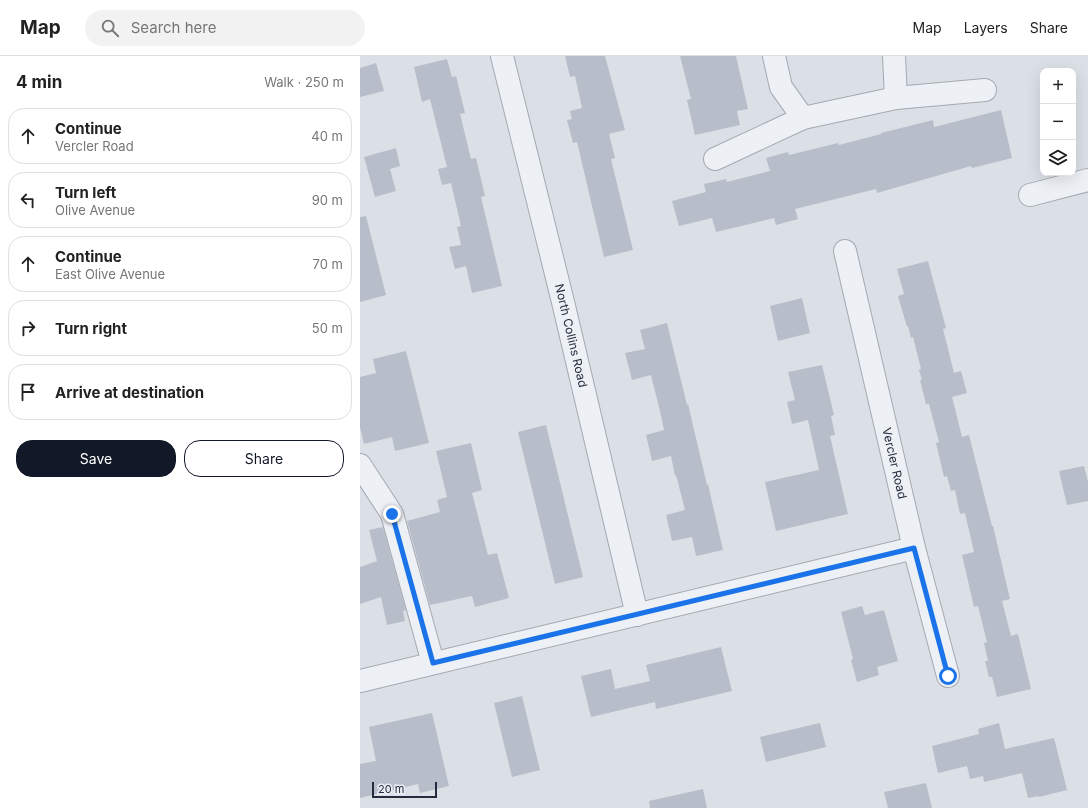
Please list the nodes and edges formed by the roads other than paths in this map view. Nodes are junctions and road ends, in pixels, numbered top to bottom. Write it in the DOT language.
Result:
graph roads {
  1 [pos="502,56"];
  2 [pos="774,56"];
  3 [pos="894,56"];
  4 [pos="985,90"];
  5 [pos="896,98"];
  6 [pos="803,118"];
  7 [pos="715,160"];
  8 [pos="1088,180"];
  9 [pos="1030,195"];
  10 [pos="845,251"];
  11 [pos="360,465"];
  12 [pos="914,548"];
  13 [pos="637,615"];
  14 [pos="433,663"];
  15 [pos="948,676"];
  16 [pos="360,680"];
  1 -- 13 [label="street, North Collins Road"];
  2 -- 6 [label="street"];
  3 -- 5 [label="street"];
  4 -- 5 [label="street"];
  5 -- 6 [label="street"];
  6 -- 7 [label="street"];
  8 -- 9 [label="street"];
  10 -- 12 [label="street, Vercler Road"];
  11 -- 14 [label="street"];
  12 -- 13 [label="street"];
  12 -- 15 [label="street, Vercler Road"];
  13 -- 14 [label="street"];
  14 -- 16 [label="street"];
}
